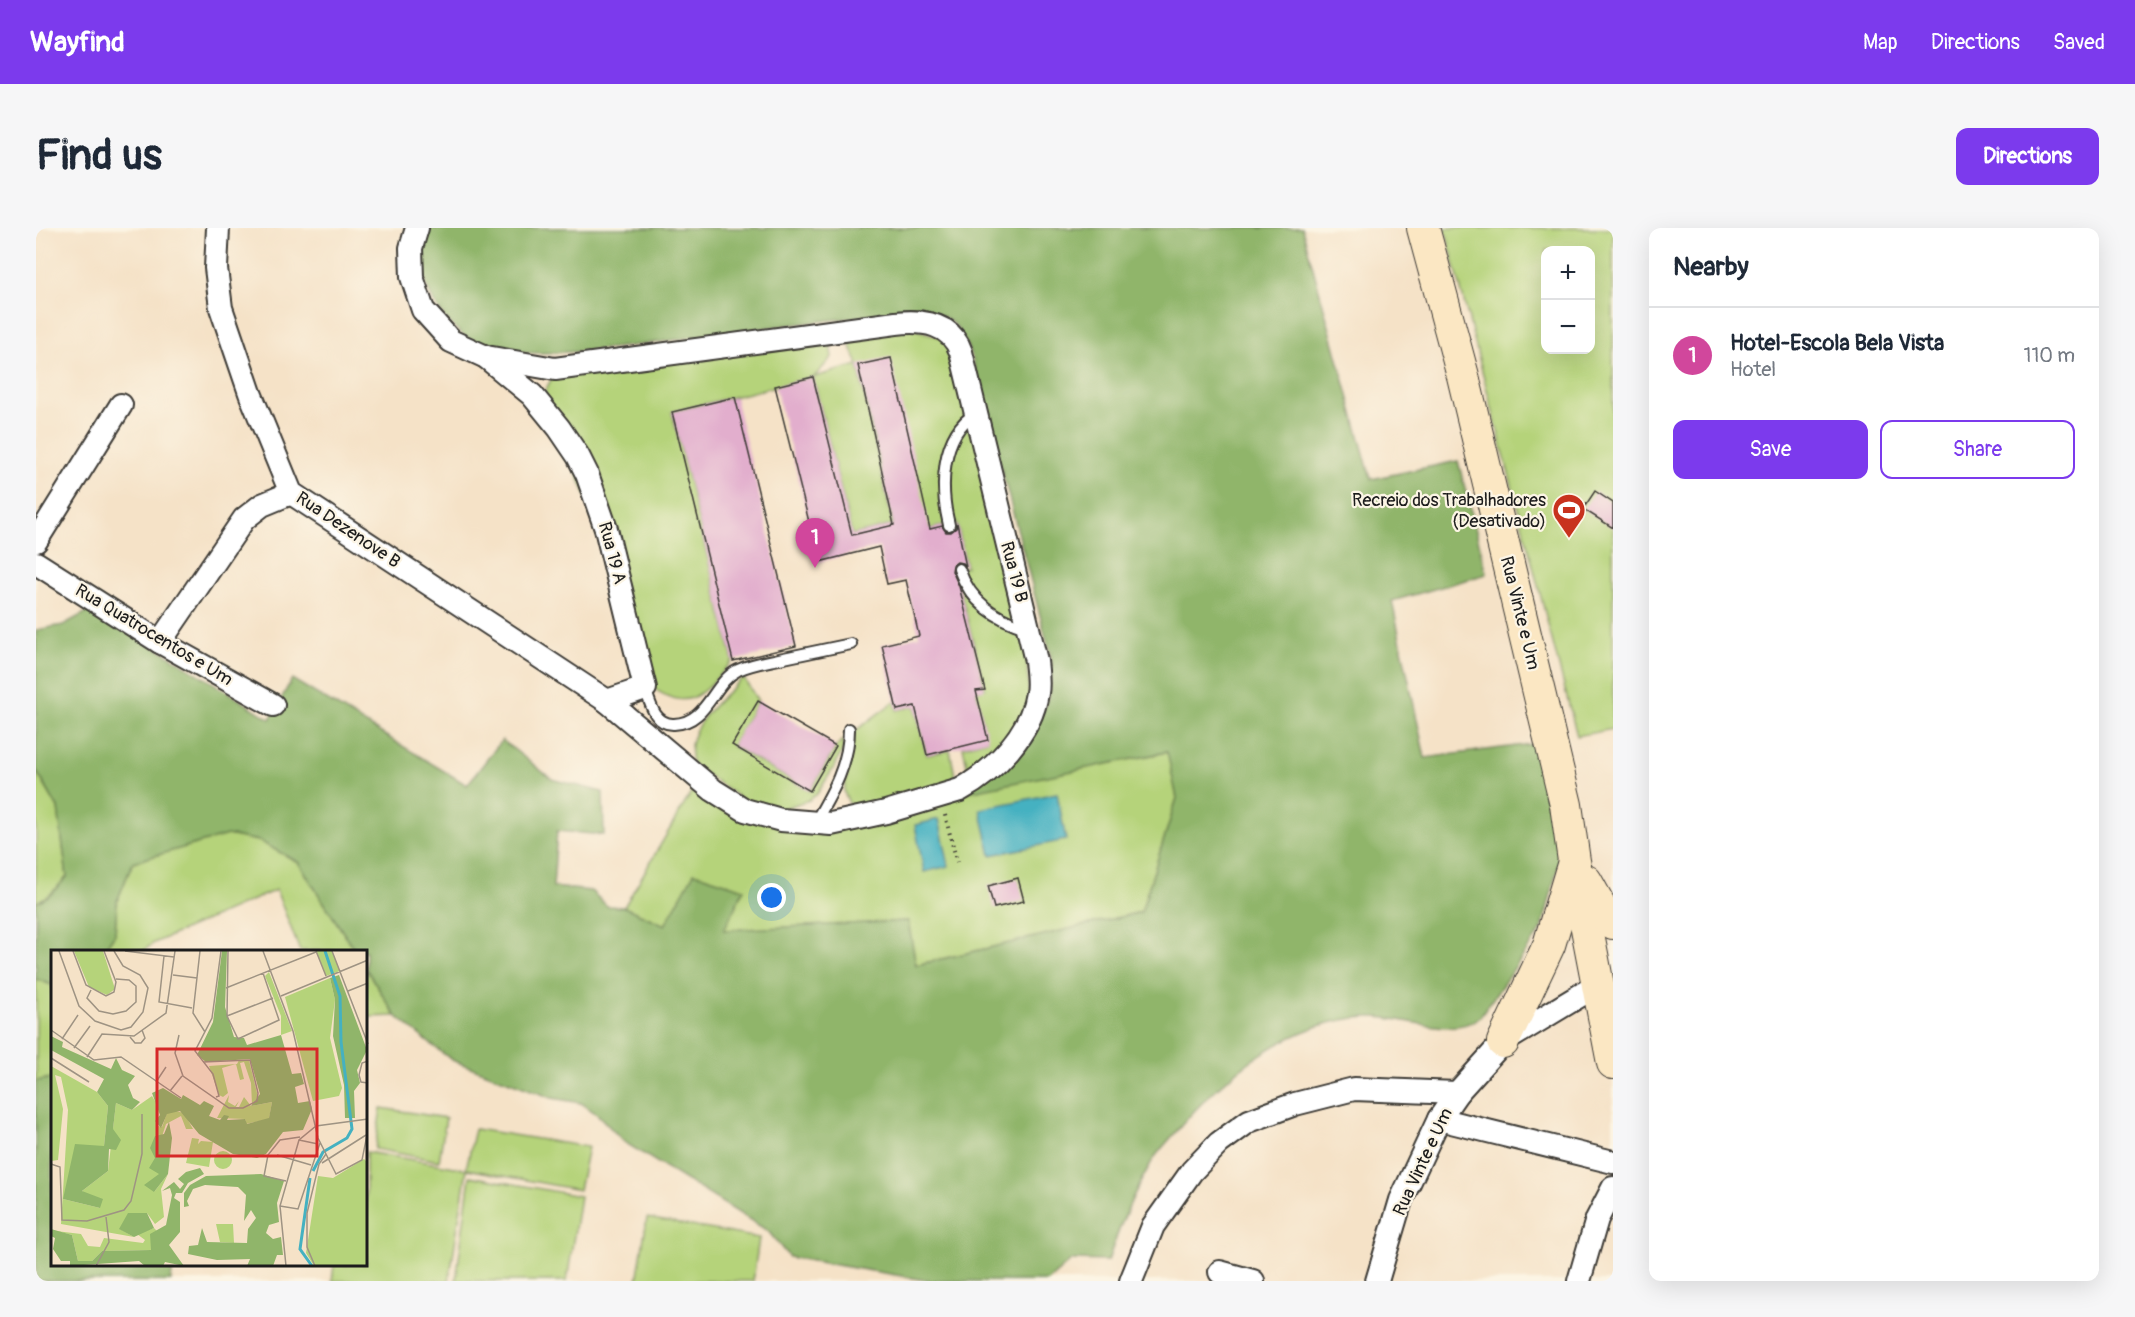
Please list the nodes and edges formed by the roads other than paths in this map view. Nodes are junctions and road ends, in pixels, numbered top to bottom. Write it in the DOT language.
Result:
graph roads {
  1 [pos="218,228"];
  2 [pos="417,228"];
  3 [pos="1423,228"];
  4 [pos="486,357"];
  5 [pos="555,369"];
  6 [pos="532,395"];
  7 [pos="122,405"];
  8 [pos="976,413"];
  9 [pos="291,493"];
  10 [pos="949,525"];
  11 [pos="36,541"];
  12 [pos="36,563"];
  13 [pos="959,569"];
  14 [pos="1030,629"];
  15 [pos="160,642"];
  16 [pos="851,644"];
  17 [pos="645,688"];
  18 [pos="607,701"];
  19 [pos="273,705"];
  20 [pos="849,729"];
  21 [pos="814,824"];
  22 [pos="1574,861"];
  23 [pos="1613,923"];
  24 [pos="1606,982"];
  25 [pos="1503,1042"];
  26 [pos="1613,1063"];
  27 [pos="1457,1093"];
  28 [pos="1439,1119"];
  29 [pos="1613,1162"];
  30 [pos="1613,1188"];
  31 [pos="1220,1272"];
  32 [pos="1131,1281"];
  33 [pos="1253,1281"];
  34 [pos="1377,1281"];
  35 [pos="1579,1281"];
  1 -- 9 [label="street, Rua Dezenove B"];
  2 -- 4 [label="street"];
  3 -- 22 [label="street, Rua Vinte e Um"];
  4 -- 5 [label="street, Rua 19 B"];
  4 -- 6 [label="street, Rua 19 A"];
  5 -- 6 [label="street"];
  5 -- 8 [label="street, Rua 19 B"];
  6 -- 17 [label="street, Rua 19 A"];
  7 -- 11 [label="street"];
  8 -- 10 [label="lane"];
  8 -- 14 [label="street, Rua 19 B"];
  9 -- 15 [label="street"];
  9 -- 18 [label="street, Rua Dezenove B"];
  12 -- 15 [label="street, Rua Quatrocentos e Um"];
  13 -- 14 [label="lane"];
  14 -- 21 [label="street, Rua 19 B"];
  15 -- 19 [label="street, Rua Quatrocentos e Um"];
  16 -- 17 [label="lane"];
  17 -- 18 [label="street"];
  18 -- 21 [label="street, Rua 19 B"];
  20 -- 21 [label="lane"];
  22 -- 23 [label="street"];
  22 -- 24 [label="street, Rua Vinte e Um"];
  22 -- 25 [label="street"];
  24 -- 25 [label="street, Rua Vinte e Um"];
  24 -- 26 [label="street, Rua Vinte e Um"];
  25 -- 27 [label="street, Rua Vinte e Um"];
  27 -- 28 [label="street, Rua Vinte e Um"];
  27 -- 32 [label="street"];
  28 -- 29 [label="street"];
  28 -- 34 [label="street, Rua Vinte e Um"];
  30 -- 35 [label="street"];
  31 -- 33 [label="street"];
}
